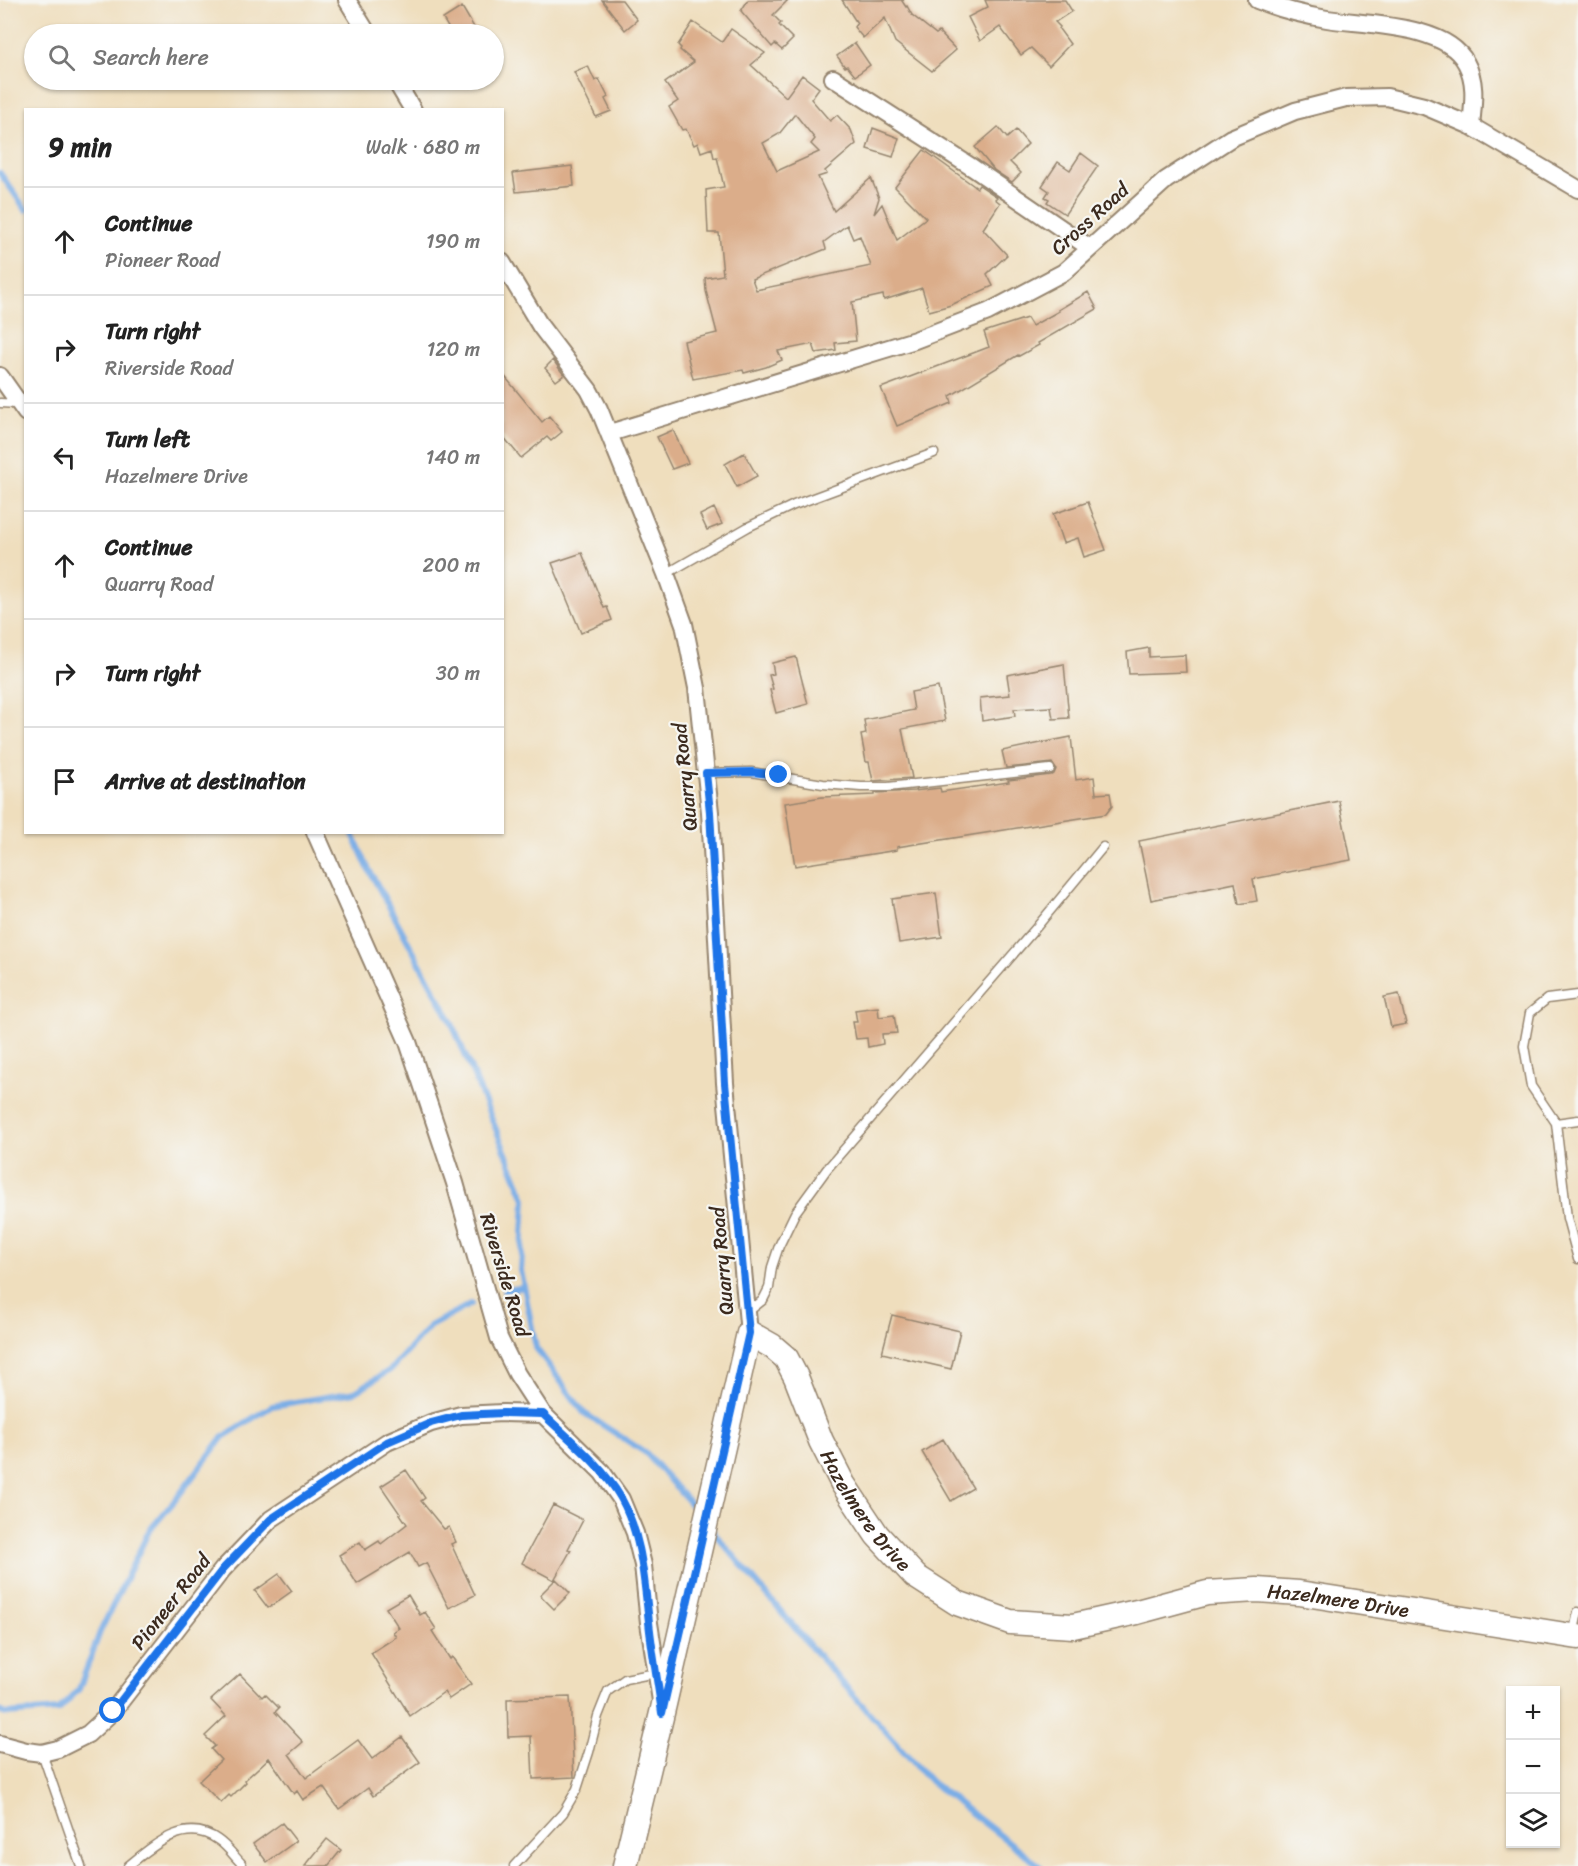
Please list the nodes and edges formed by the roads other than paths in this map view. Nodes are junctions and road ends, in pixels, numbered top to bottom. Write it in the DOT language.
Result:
graph roads {
  1 [pos="347,0"];
  2 [pos="1257,0"];
  3 [pos="362,24"];
  4 [pos="833,78"];
  5 [pos="401,90"];
  6 [pos="411,108"];
  7 [pos="1471,126"];
  8 [pos="1578,189"];
  9 [pos="1090,248"];
  10 [pos="504,265"];
  11 [pos="0,376"];
  12 [pos="0,403"];
  13 [pos="22,408"];
  14 [pos="610,432"];
  15 [pos="934,453"];
  16 [pos="666,574"];
  17 [pos="1050,769"];
  18 [pos="706,773"];
  19 [pos="316,834"];
  20 [pos="1102,847"];
  21 [pos="1578,995"];
  22 [pos="1578,1120"];
  23 [pos="1556,1123"];
  24 [pos="1578,1259"];
  25 [pos="749,1323"];
  26 [pos="543,1414"];
  27 [pos="1578,1612"];
  28 [pos="1574,1637"];
  29 [pos="656,1673"];
  30 [pos="662,1713"];
  31 [pos="0,1744"];
  32 [pos="42,1753"];
  33 [pos="241,1863"];
  34 [pos="81,1866"];
  35 [pos="128,1866"];
  36 [pos="514,1866"];
  37 [pos="625,1866"];
  1 -- 3 [label="street"];
  2 -- 7 [label="street"];
  4 -- 9 [label="street"];
  5 -- 6 [label="street"];
  7 -- 8 [label="street, Cross Road"];
  7 -- 9 [label="street, Cross Road"];
  9 -- 14 [label="street, Cross Road"];
  10 -- 14 [label="street, Quarry Road"];
  11 -- 13 [label="street"];
  12 -- 13 [label="lane"];
  14 -- 16 [label="street, Quarry Road"];
  15 -- 16 [label="lane"];
  16 -- 18 [label="street, Quarry Road"];
  17 -- 18 [label="lane"];
  18 -- 25 [label="street, Quarry Road"];
  19 -- 26 [label="street, Riverside Road"];
  20 -- 25 [label="lane"];
  21 -- 23 [label="lane"];
  22 -- 23 [label="lane"];
  23 -- 24 [label="lane"];
  25 -- 28 [label="street, Hazelmere Drive"];
  25 -- 30 [label="street"];
  26 -- 29 [label="street, Riverside Road"];
  26 -- 32 [label="street, Pioneer Road"];
  27 -- 28 [label="lane"];
  29 -- 30 [label="street, Riverside Road"];
  29 -- 36 [label="lane"];
  30 -- 37 [label="street"];
  31 -- 32 [label="street"];
  32 -- 34 [label="lane"];
  33 -- 35 [label="lane"];
}
